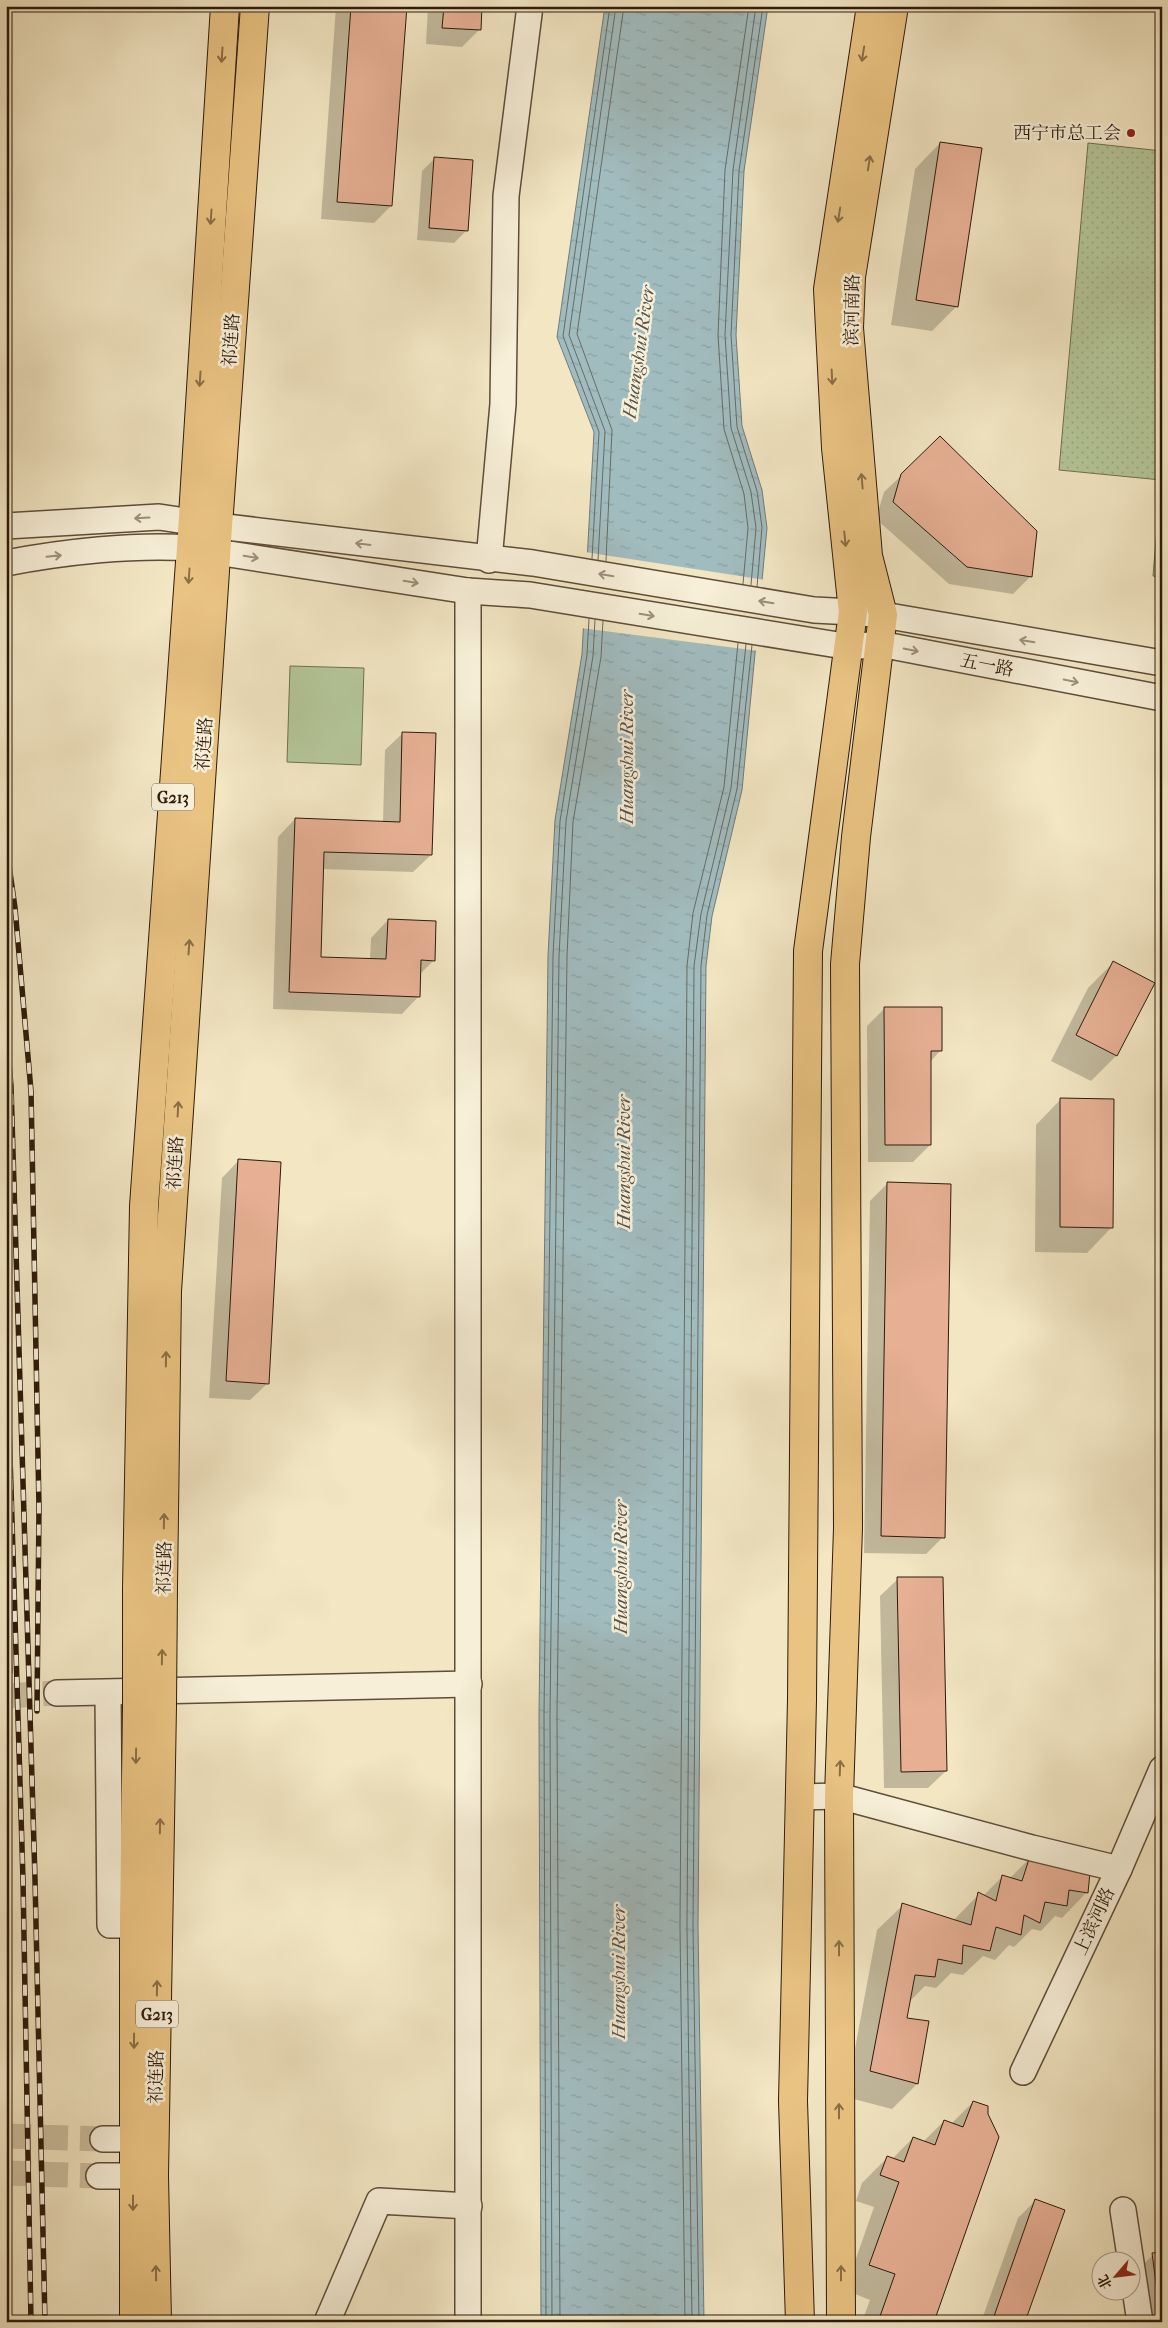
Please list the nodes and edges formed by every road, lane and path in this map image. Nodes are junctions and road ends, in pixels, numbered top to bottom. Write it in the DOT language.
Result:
graph roads {
  1 [pos="225,6"];
  2 [pos="256,6"];
  3 [pos="530,6"];
  4 [pos="871,6"];
  5 [pos="894,6"];
  6 [pos="191,521"];
  7 [pos="6,526"];
  8 [pos="218,539"];
  9 [pos="191,548"];
  10 [pos="489,560"];
  11 [pos="6,563"];
  12 [pos="468,591"];
  13 [pos="853,612"];
  14 [pos="883,616"];
  15 [pos="880,644"];
  16 [pos="850,647"];
  17 [pos="1162,663"];
  18 [pos="1162,698"];
  19 [pos="150,1588"];
  20 [pos="468,1684"];
  21 [pos="57,1693"];
  22 [pos="108,1693"];
  23 [pos="149,1707"];
  24 [pos="1162,1769"];
  25 [pos="839,1796"];
  26 [pos="799,1797"];
  27 [pos="1119,1869"];
  28 [pos="134,1924"];
  29 [pos="1023,2072"];
  30 [pos="103,2139"];
  31 [pos="145,2139"];
  32 [pos="98,2176"];
  33 [pos="144,2176"];
  34 [pos="469,2206"];
  35 [pos="1123,2210"];
  36 [pos="134,2322"];
  37 [pos="157,2322"];
  38 [pos="327,2322"];
  39 [pos="468,2322"];
  40 [pos="800,2322"];
  41 [pos="841,2322"];
  42 [pos="1140,2322"];
  1 -- 6 [label="main road, 祁连路 / G213, one-way"];
  2 -- 8 [label="main road, 祁连路 / G213"];
  3 -- 10 [label="street"];
  4 -- 13 [label="main road, one-way"];
  14 -- 5 [label="main road, 滨河南路, one-way"];
  6 -- 7 [label="street, one-way"];
  6 -- 8 [label="street"];
  6 -- 9 [label="main road, 祁连路 / G213"];
  8 -- 9 [label="street"];
  10 -- 8 [label="street, 五一路, one-way"];
  8 -- 12 [label="street, 五一路, one-way"];
  19 -- 8 [label="main road, 祁连路 / G213, one-way"];
  11 -- 9 [label="street, one-way"];
  9 -- 19 [label="main road, 祁连路 / G213, one-way"];
  13 -- 10 [label="street, 五一路, one-way"];
  12 -- 16 [label="street, 五一路, one-way"];
  12 -- 20 [label="street"];
  13 -- 14 [label="street, 五一路"];
  13 -- 16 [label="main road"];
  14 -- 15 [label="main road"];
  17 -- 14 [label="street, 五一路, one-way"];
  15 -- 16 [label="street, 五一路"];
  15 -- 18 [label="street, 五一路, one-way"];
  25 -- 15 [label="main road, one-way"];
  16 -- 26 [label="main road"];
  19 -- 23 [label="main road, 祁连路 / G213, bridge"];
  20 -- 22 [label="street"];
  20 -- 34 [label="street"];
  21 -- 22 [label="street"];
  22 -- 28 [label="street"];
  23 -- 28 [label="main road, 祁连路 / G213, one-way"];
  31 -- 23 [label="main road, 祁连路 / G213, one-way"];
  24 -- 27 [label="street, 上滨河路"];
  25 -- 26 [label="street"];
  25 -- 27 [label="street"];
  41 -- 25 [label="main road, one-way"];
  26 -- 40 [label="main road"];
  27 -- 29 [label="street, 上滨河路"];
  28 -- 31 [label="main road, 祁连路 / G213, one-way"];
  30 -- 31 [label="street"];
  31 -- 33 [label="main road, 祁连路 / G213"];
  32 -- 33 [label="street"];
  33 -- 36 [label="main road, 祁连路 / G213, one-way"];
  37 -- 33 [label="main road, 祁连路 / G213, one-way"];
  34 -- 38 [label="street"];
  34 -- 39 [label="street"];
  35 -- 42 [label="street"];
}
